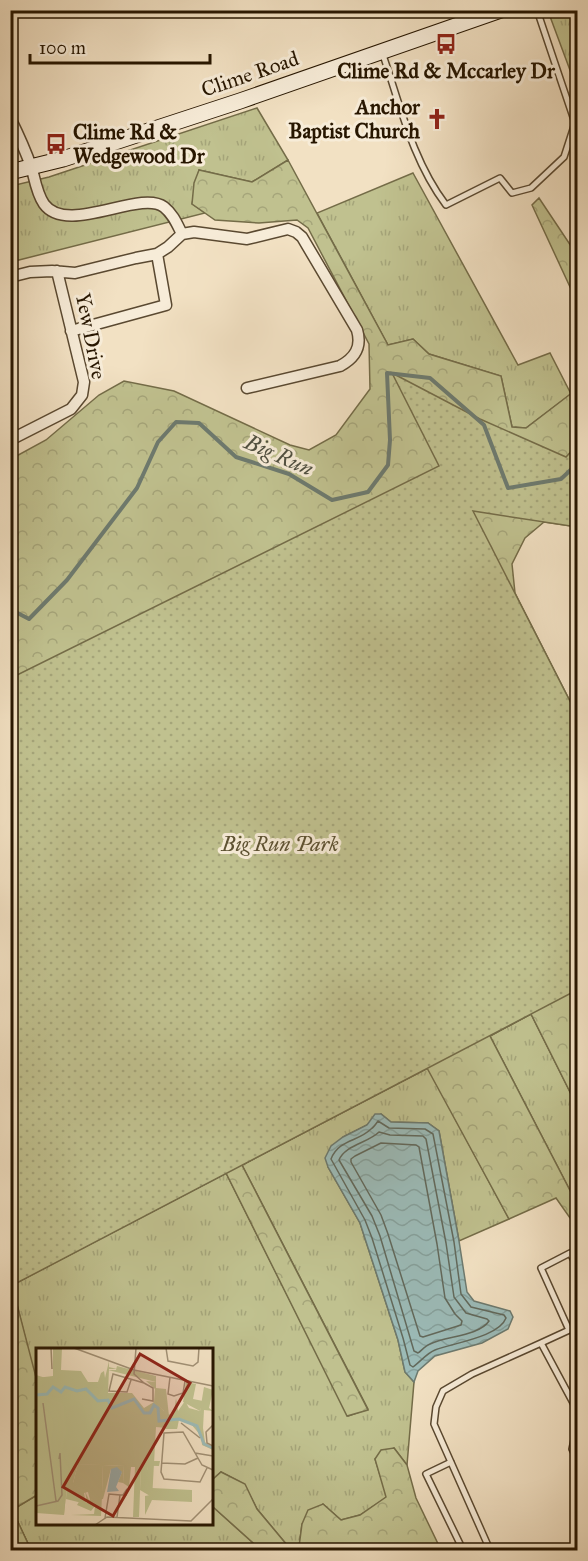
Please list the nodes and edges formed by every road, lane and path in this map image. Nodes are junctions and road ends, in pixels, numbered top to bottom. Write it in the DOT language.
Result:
graph roads {
  1 [pos="501,10"];
  2 [pos="537,10"];
  3 [pos="464,17"];
  4 [pos="382,51"];
  5 [pos="10,118"];
  6 [pos="31,167"];
  7 [pos="10,172"];
  8 [pos="182,234"];
  9 [pos="157,254"];
  10 [pos="57,272"];
  11 [pos="10,277"];
  12 [pos="71,331"];
  13 [pos="247,387"];
  14 [pos="10,440"];
  15 [pos="578,1268"];
  16 [pos="578,1326"];
  17 [pos="569,1330"];
  18 [pos="541,1343"];
  19 [pos="578,1413"];
  20 [pos="578,1422"];
  21 [pos="578,1461"];
  22 [pos="451,1462"];
  23 [pos="463,1551"];
  24 [pos="490,1551"];
  1 -- 3 [label="main road, Clime Road"];
  2 -- 4 [label="lane"];
  3 -- 4 [label="main road, Clime Road"];
  4 -- 6 [label="main road, Clime Road"];
  5 -- 6 [label="street"];
  6 -- 7 [label="main road, Clime Road"];
  6 -- 8 [label="street"];
  8 -- 9 [label="street"];
  8 -- 13 [label="street"];
  9 -- 10 [label="street"];
  9 -- 12 [label="street"];
  10 -- 11 [label="street"];
  10 -- 12 [label="street, Yew Drive"];
  12 -- 14 [label="street, Yew Drive"];
  15 -- 17 [label="lane"];
  16 -- 17 [label="lane"];
  17 -- 18 [label="lane"];
  18 -- 19 [label="lane"];
  18 -- 22 [label="lane"];
  20 -- 21 [label="lane"];
  22 -- 23 [label="lane"];
  22 -- 24 [label="lane"];
}
